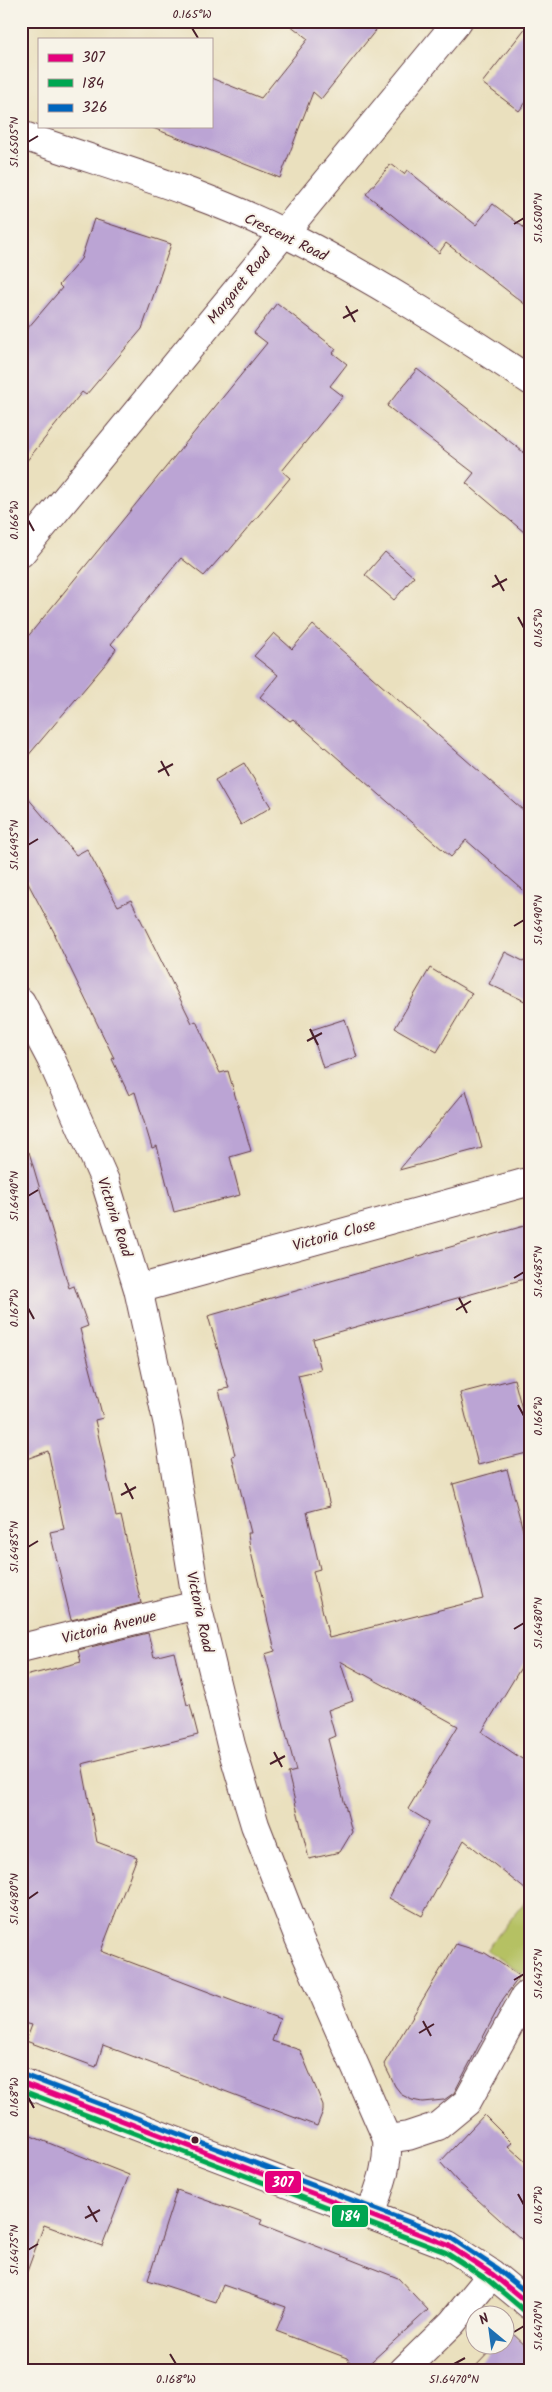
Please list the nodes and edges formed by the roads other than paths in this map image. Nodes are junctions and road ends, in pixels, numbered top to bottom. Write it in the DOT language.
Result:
graph roads {
  1 [pos="458,21"];
  2 [pos="21,135"];
  3 [pos="283,232"];
  4 [pos="531,380"];
  5 [pos="21,553"];
  6 [pos="21,1002"];
  7 [pos="531,1181"];
  8 [pos="138,1289"];
  9 [pos="196,1605"];
  10 [pos="21,1648"];
  11 [pos="531,1991"];
  12 [pos="21,2082"];
  13 [pos="387,2138"];
  14 [pos="370,2215"];
  15 [pos="492,2274"];
  16 [pos="531,2306"];
  17 [pos="403,2371"];
  1 -- 3 [label="street, Margaret Road"];
  2 -- 3 [label="street, Crescent Road"];
  3 -- 4 [label="street, Crescent Road"];
  3 -- 5 [label="street, Margaret Road"];
  6 -- 8 [label="street, Victoria Road"];
  7 -- 8 [label="street, Victoria Close"];
  8 -- 9 [label="street, Victoria Road"];
  9 -- 10 [label="street, Victoria Avenue"];
  9 -- 13 [label="street, Victoria Road"];
  11 -- 13 [label="street"];
  12 -- 14 [label="street"];
  13 -- 14 [label="street, Victoria Road"];
  14 -- 15 [label="street"];
  15 -- 16 [label="street"];
  15 -- 17 [label="street"];
}
